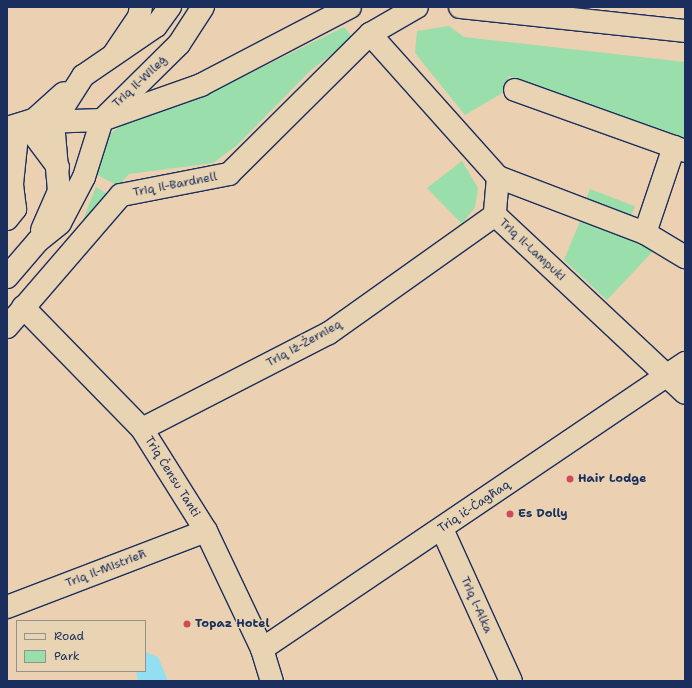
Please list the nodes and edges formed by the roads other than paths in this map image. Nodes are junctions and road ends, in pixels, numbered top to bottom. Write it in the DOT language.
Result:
graph roads {
  1 [pos="141,7"];
  2 [pos="170,7"];
  3 [pos="203,7"];
  4 [pos="350,7"];
  5 [pos="417,7"];
  6 [pos="470,7"];
  7 [pos="685,31"];
  8 [pos="370,34"];
  9 [pos="114,54"];
  10 [pos="515,90"];
  11 [pos="102,120"];
  12 [pos="27,124"];
  13 [pos="679,149"];
  14 [pos="58,167"];
  15 [pos="498,177"];
  16 [pos="10,182"];
  17 [pos="495,215"];
  18 [pos="7,219"];
  19 [pos="645,233"];
  20 [pos="38,241"];
  21 [pos="685,257"];
  22 [pos="7,277"];
  23 [pos="23,307"];
  24 [pos="7,327"];
  25 [pos="685,362"];
  26 [pos="667,376"];
  27 [pos="685,393"];
  28 [pos="142,429"];
  29 [pos="442,529"];
  30 [pos="206,531"];
  31 [pos="7,607"];
  32 [pos="262,648"];
  33 [pos="272,681"];
  34 [pos="511,681"];
  1 -- 9 [label="main road"];
  2 -- 9 [label="main road"];
  3 -- 11 [label="main road, Triq il-Wileġ"];
  4 -- 11 [label="main road"];
  5 -- 8 [label="main road, Triq il-Bardnell"];
  6 -- 7 [label="main road"];
  8 -- 15 [label="main road"];
  8 -- 23 [label="main road, Triq il-Bardnell"];
  9 -- 12 [label="main road"];
  10 -- 13 [label="main road"];
  11 -- 12 [label="main road"];
  11 -- 20 [label="main road"];
  12 -- 14 [label="main road"];
  12 -- 14 [label="main road"];
  12 -- 16 [label="main road"];
  13 -- 19 [label="main road"];
  14 -- 20 [label="main road"];
  15 -- 17 [label="main road, Triq il-Lampuki"];
  15 -- 19 [label="main road"];
  16 -- 18 [label="main road"];
  17 -- 26 [label="main road, Triq il-Lampuki"];
  17 -- 28 [label="main road, Triq iż-Żernieq"];
  19 -- 21 [label="main road"];
  20 -- 22 [label="main road"];
  23 -- 24 [label="main road, Triq il-Bardnell"];
  23 -- 28 [label="main road, Triq Ċensu Tanti"];
  25 -- 26 [label="main road, Triq iċ-Ċagħaq"];
  26 -- 27 [label="main road, Triq il-Lampuki"];
  26 -- 29 [label="main road, Triq iċ-Ċagħaq"];
  28 -- 30 [label="main road, Triq Ċensu Tanti"];
  29 -- 32 [label="main road, Triq iċ-Ċagħaq"];
  29 -- 34 [label="main road, Triq l-Alka"];
  30 -- 31 [label="main road, Triq il-Mistrieħ"];
  30 -- 32 [label="main road, Triq Ċensu Tanti"];
  32 -- 33 [label="main road, Triq Ċensu Tanti"];
}
